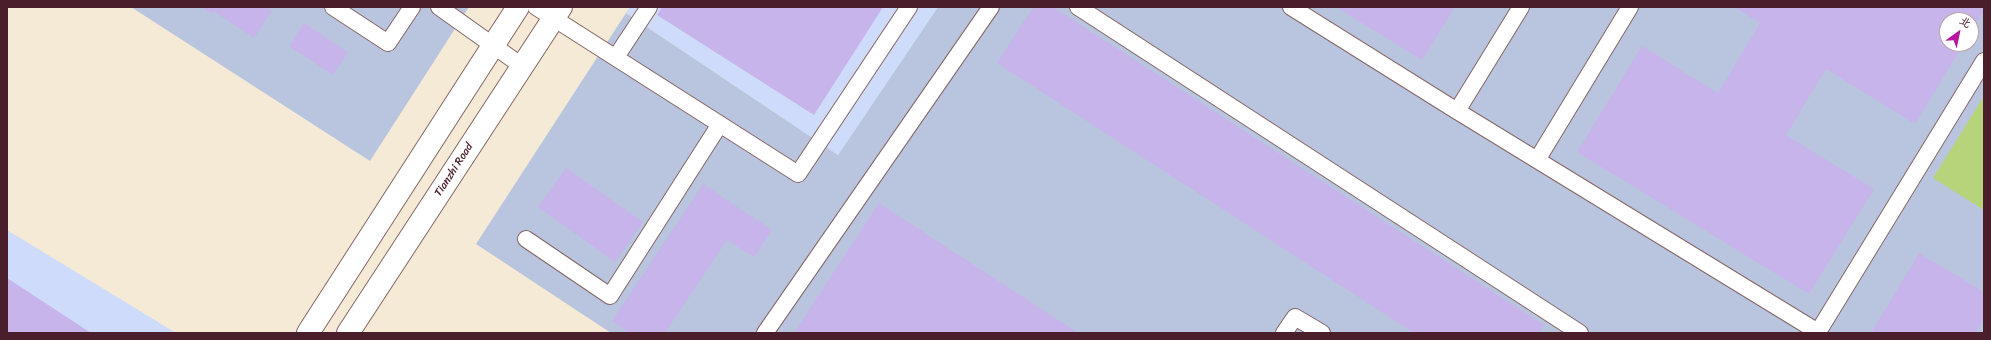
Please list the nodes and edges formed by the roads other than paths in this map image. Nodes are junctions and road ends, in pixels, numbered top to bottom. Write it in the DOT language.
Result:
graph roads {
  1 [pos="333,7"];
  2 [pos="412,7"];
  3 [pos="439,7"];
  4 [pos="518,7"];
  5 [pos="649,7"];
  6 [pos="909,7"];
  7 [pos="991,7"];
  8 [pos="1078,7"];
  9 [pos="1291,7"];
  10 [pos="1521,7"];
  11 [pos="1630,7"];
  12 [pos="550,10"];
  13 [pos="494,45"];
  14 [pos="616,57"];
  15 [pos="1984,60"];
  16 [pos="522,66"];
  17 [pos="1457,111"];
  18 [pos="720,124"];
  19 [pos="1537,160"];
  20 [pos="526,239"];
  21 [pos="308,333"];
  22 [pos="348,333"];
  23 [pos="765,333"];
  24 [pos="1284,333"];
  25 [pos="1322,333"];
  26 [pos="1580,333"];
  1 -- 2 [label="lane"];
  3 -- 13 [label="lane"];
  4 -- 13 [label="street"];
  5 -- 14 [label="lane"];
  6 -- 18 [label="lane"];
  7 -- 23 [label="lane"];
  8 -- 26 [label="lane"];
  9 -- 17 [label="lane"];
  10 -- 17 [label="lane"];
  11 -- 19 [label="lane"];
  12 -- 14 [label="lane"];
  12 -- 16 [label="street, Tianzhi Road"];
  13 -- 16 [label="lane"];
  13 -- 21 [label="street"];
  14 -- 18 [label="lane"];
  15 -- 19 [label="lane"];
  16 -- 22 [label="street, Tianzhi Road"];
  17 -- 19 [label="lane"];
  18 -- 20 [label="lane"];
  24 -- 25 [label="lane"];
}
